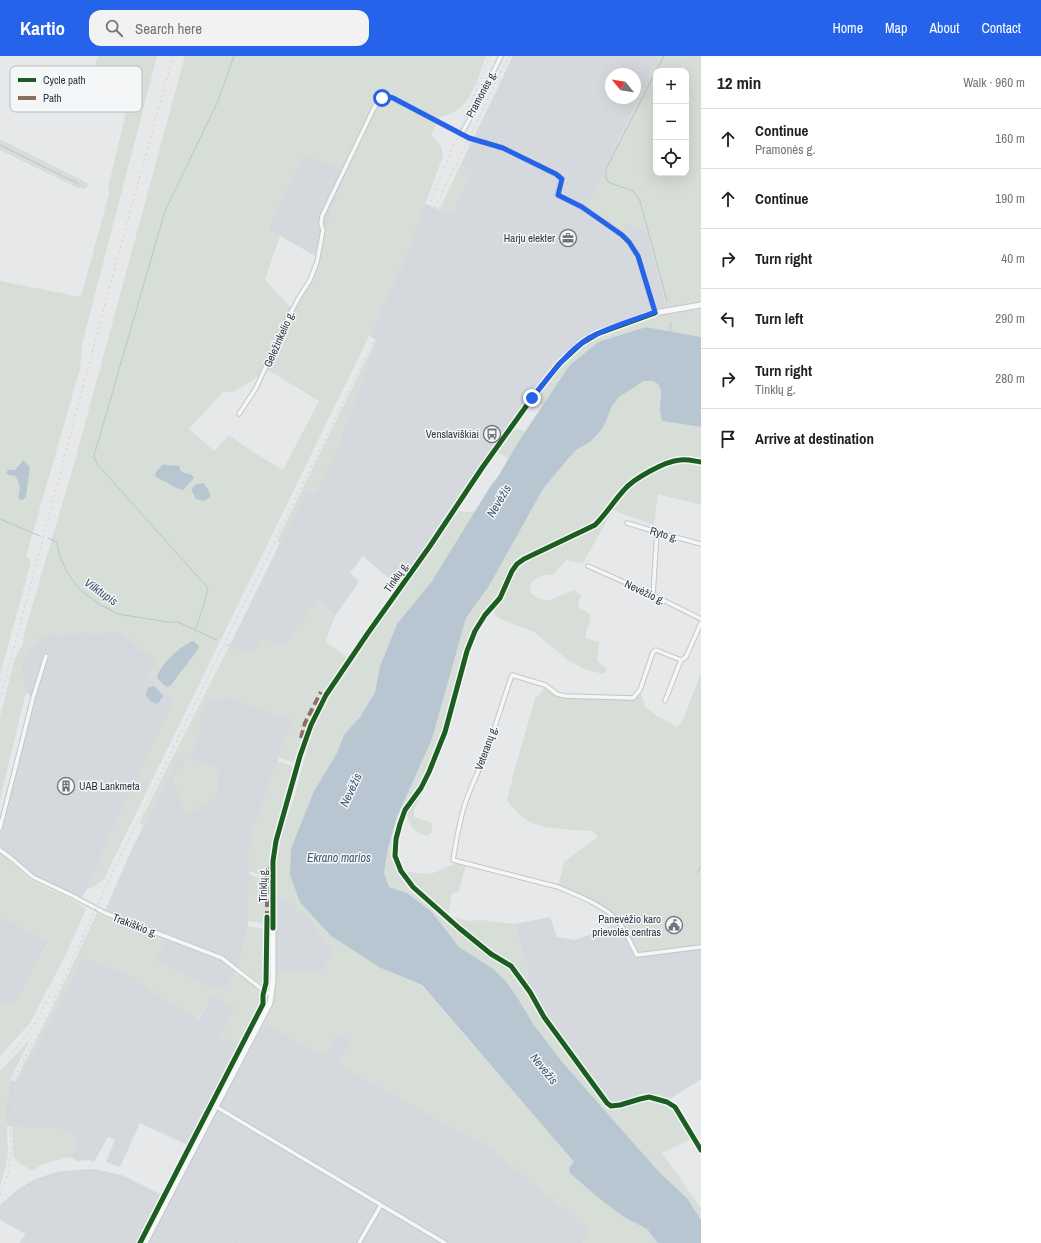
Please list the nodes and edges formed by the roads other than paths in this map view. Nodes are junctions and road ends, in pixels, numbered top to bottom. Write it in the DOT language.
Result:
graph roads {
  1 [pos="501,56"];
  2 [pos="462,133"];
  3 [pos="701,305"];
  4 [pos="655,312"];
  5 [pos="240,414"];
  6 [pos="628,523"];
  7 [pos="657,532"];
  8 [pos="701,544"];
  9 [pos="588,566"];
  10 [pos="653,595"];
  11 [pos="701,619"];
  12 [pos="701,623"];
  13 [pos="46,656"];
  14 [pos="681,660"];
  15 [pos="665,701"];
  16 [pos="0,828"];
  17 [pos="0,850"];
  18 [pos="701,947"];
  19 [pos="272,995"];
  20 [pos="215,1106"];
  21 [pos="381,1205"];
  22 [pos="145,1243"];
  23 [pos="359,1243"];
  24 [pos="445,1243"];
  1 -- 2 [label="street, Pramonės g."];
  2 -- 4 [label="street"];
  2 -- 5 [label="street, Geležinkelio g."];
  3 -- 4 [label="main road, Tinklų g."];
  4 -- 19 [label="main road, Tinklų g."];
  6 -- 7 [label="street, Ryto g."];
  7 -- 8 [label="street, Ryto g."];
  7 -- 10 [label="street"];
  9 -- 10 [label="street, Nevėžio g."];
  10 -- 11 [label="street, Nevėžio g."];
  12 -- 14 [label="street"];
  13 -- 16 [label="street"];
  14 -- 15 [label="street"];
  14 -- 18 [label="street, Veteranų g."];
  17 -- 19 [label="street, Trakiškio g."];
  19 -- 20 [label="main road, Tinklų g."];
  20 -- 21 [label="street"];
  20 -- 22 [label="main road, Tinklų g."];
  21 -- 23 [label="street"];
  21 -- 24 [label="street"];
}
